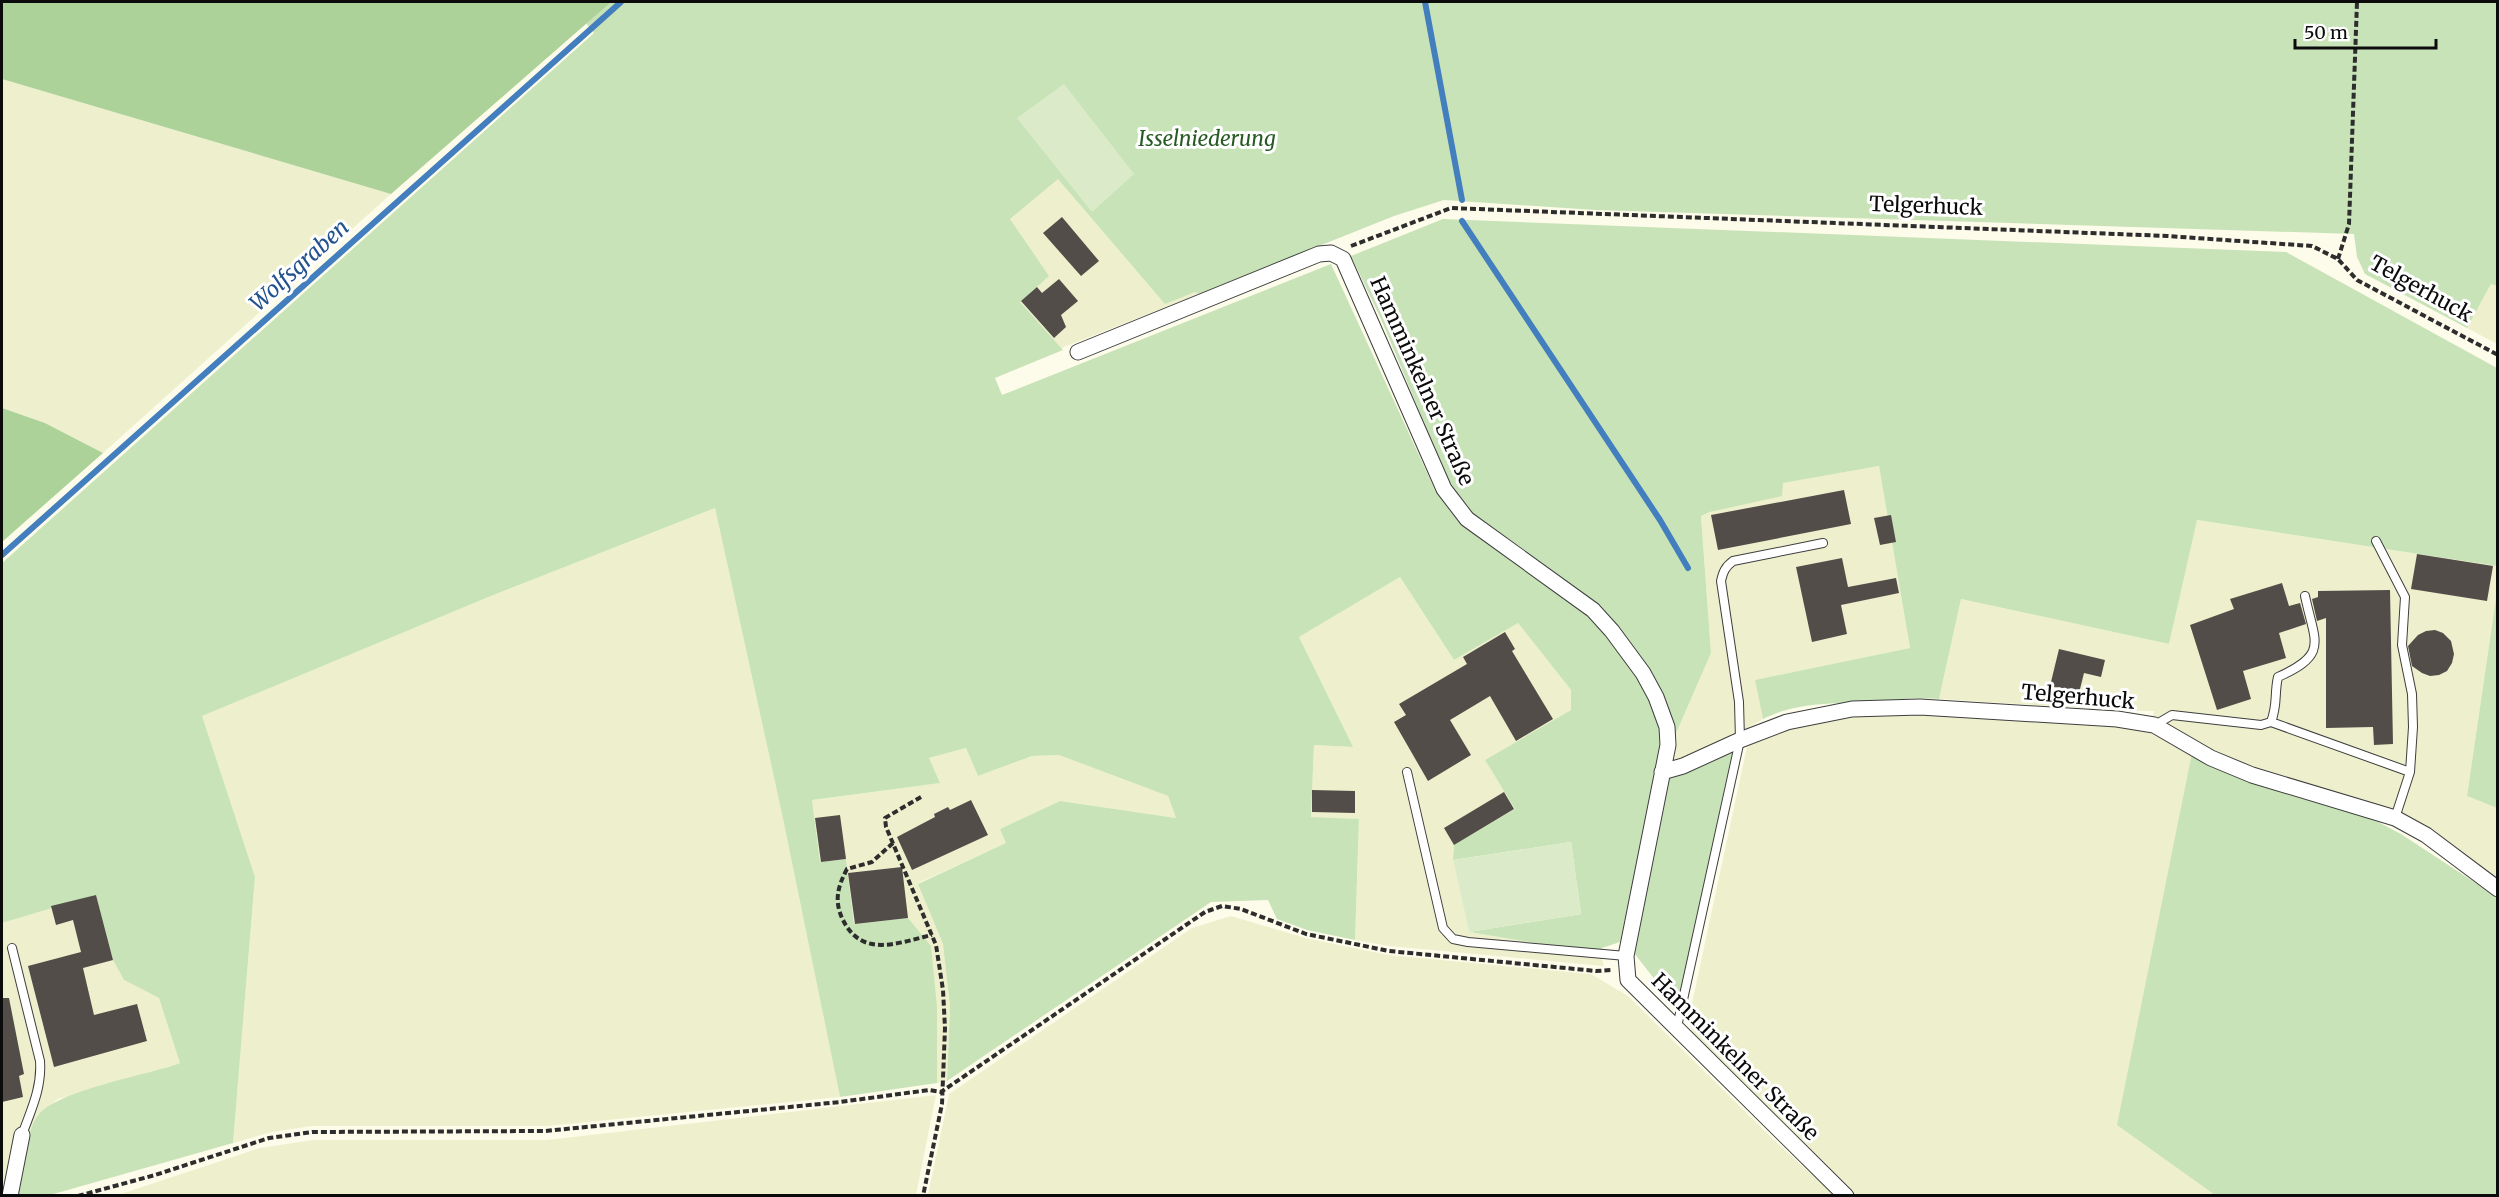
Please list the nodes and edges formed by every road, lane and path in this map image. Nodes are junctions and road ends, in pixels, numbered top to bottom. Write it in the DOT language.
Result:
graph roads {
  1 [pos="2357,2"];
  2 [pos="1331,253"];
  3 [pos="2338,259"];
  4 [pos="1078,352"];
  5 [pos="2498,355"];
  6 [pos="2376,541"];
  7 [pos="1823,543"];
  8 [pos="2305,596"];
  9 [pos="2271,722"];
  10 [pos="2154,725"];
  11 [pos="1740,740"];
  12 [pos="1407,772"];
  13 [pos="1662,772"];
  14 [pos="2410,772"];
  15 [pos="921,797"];
  16 [pos="2395,818"];
  17 [pos="893,843"];
  18 [pos="2498,889"];
  19 [pos="932,935"];
  20 [pos="12,948"];
  21 [pos="1625,963"];
  22 [pos="1677,1029"];
  23 [pos="941,1092"];
  24 [pos="22,1135"];
  25 [pos="10,1196"];
  26 [pos="78,1196"];
  27 [pos="923,1196"];
  28 [pos="1846,1196"];
  1 -- 3 [label="path"];
  2 -- 3 [label="path, Telgerhuck"];
  2 -- 4 [label="street"];
  2 -- 13 [label="street, Hamminkelner Straße"];
  3 -- 5 [label="path, Telgerhuck"];
  6 -- 14 [label="lane"];
  7 -- 11 [label="lane"];
  8 -- 9 [label="lane"];
  9 -- 10 [label="lane"];
  9 -- 14 [label="lane"];
  10 -- 11 [label="street, Telgerhuck"];
  10 -- 16 [label="street, Telgerhuck"];
  11 -- 13 [label="street, Telgerhuck"];
  11 -- 22 [label="lane"];
  12 -- 21 [label="lane"];
  13 -- 21 [label="street, Hamminkelner Straße"];
  14 -- 16 [label="lane"];
  15 -- 17 [label="path"];
  16 -- 18 [label="street, Telgerhuck"];
  17 -- 19 [label="path"];
  17 -- 19 [label="path"];
  19 -- 23 [label="path"];
  20 -- 24 [label="lane"];
  21 -- 22 [label="street, Hamminkelner Straße"];
  21 -- 23 [label="path"];
  22 -- 28 [label="street, Hamminkelner Straße"];
  23 -- 26 [label="path"];
  23 -- 27 [label="path"];
  24 -- 25 [label="street"];
}
